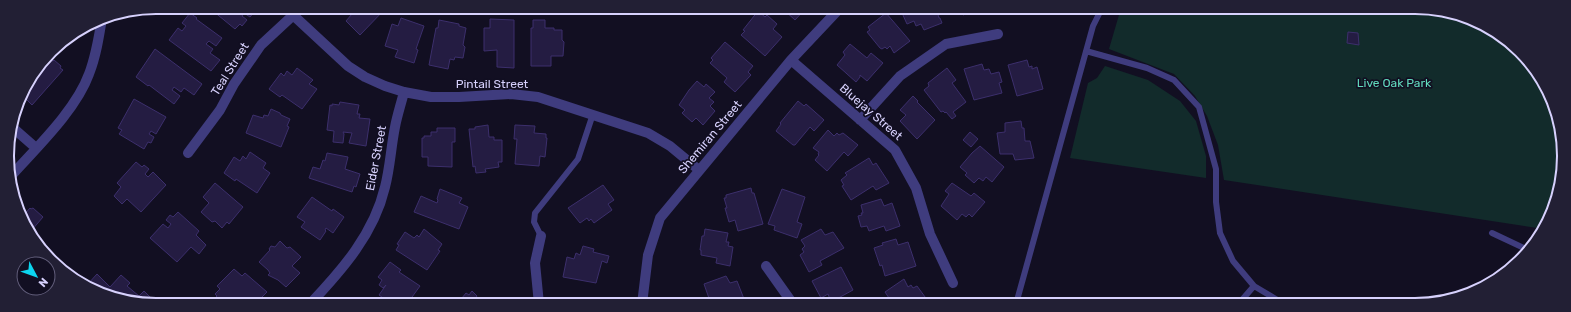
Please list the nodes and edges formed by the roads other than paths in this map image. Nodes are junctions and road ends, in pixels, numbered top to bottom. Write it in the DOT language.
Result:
graph roads {
  1 [pos="834,14"];
  2 [pos="1099,14"];
  3 [pos="293,15"];
  4 [pos="101,25"];
  5 [pos="998,34"];
  6 [pos="1086,51"];
  7 [pos="791,60"];
  8 [pos="404,92"];
  9 [pos="593,114"];
  10 [pos="860,120"];
  11 [pos="16,131"];
  12 [pos="36,148"];
  13 [pos="188,153"];
  14 [pos="699,170"];
  15 [pos="15,172"];
  16 [pos="1492,233"];
  17 [pos="541,236"];
  18 [pos="1524,248"];
  19 [pos="766,266"];
  20 [pos="953,284"];
  21 [pos="1254,286"];
  22 [pos="315,298"];
  23 [pos="538,298"];
  24 [pos="643,298"];
  25 [pos="789,298"];
  26 [pos="1018,298"];
  27 [pos="1244,298"];
  28 [pos="1274,298"];
  1 -- 7 [label="street, Shemiran Street"];
  2 -- 6 [label="lane"];
  3 -- 8 [label="street, Pintail Street"];
  3 -- 13 [label="street, Teal Street"];
  4 -- 12 [label="street"];
  5 -- 10 [label="street"];
  6 -- 21 [label="lane"];
  6 -- 26 [label="lane"];
  7 -- 10 [label="street, Bluejay Street"];
  7 -- 14 [label="street, Shemiran Street"];
  8 -- 9 [label="street, Pintail Street"];
  8 -- 22 [label="street, Eider Street"];
  9 -- 14 [label="street, Pintail Street"];
  9 -- 17 [label="lane"];
  10 -- 20 [label="street, Bluejay Street"];
  11 -- 12 [label="street"];
  12 -- 15 [label="street"];
  14 -- 24 [label="street, Shemiran Street"];
  16 -- 18 [label="lane"];
  17 -- 23 [label="street"];
  19 -- 25 [label="street"];
  21 -- 27 [label="lane"];
  21 -- 28 [label="lane"];
}
